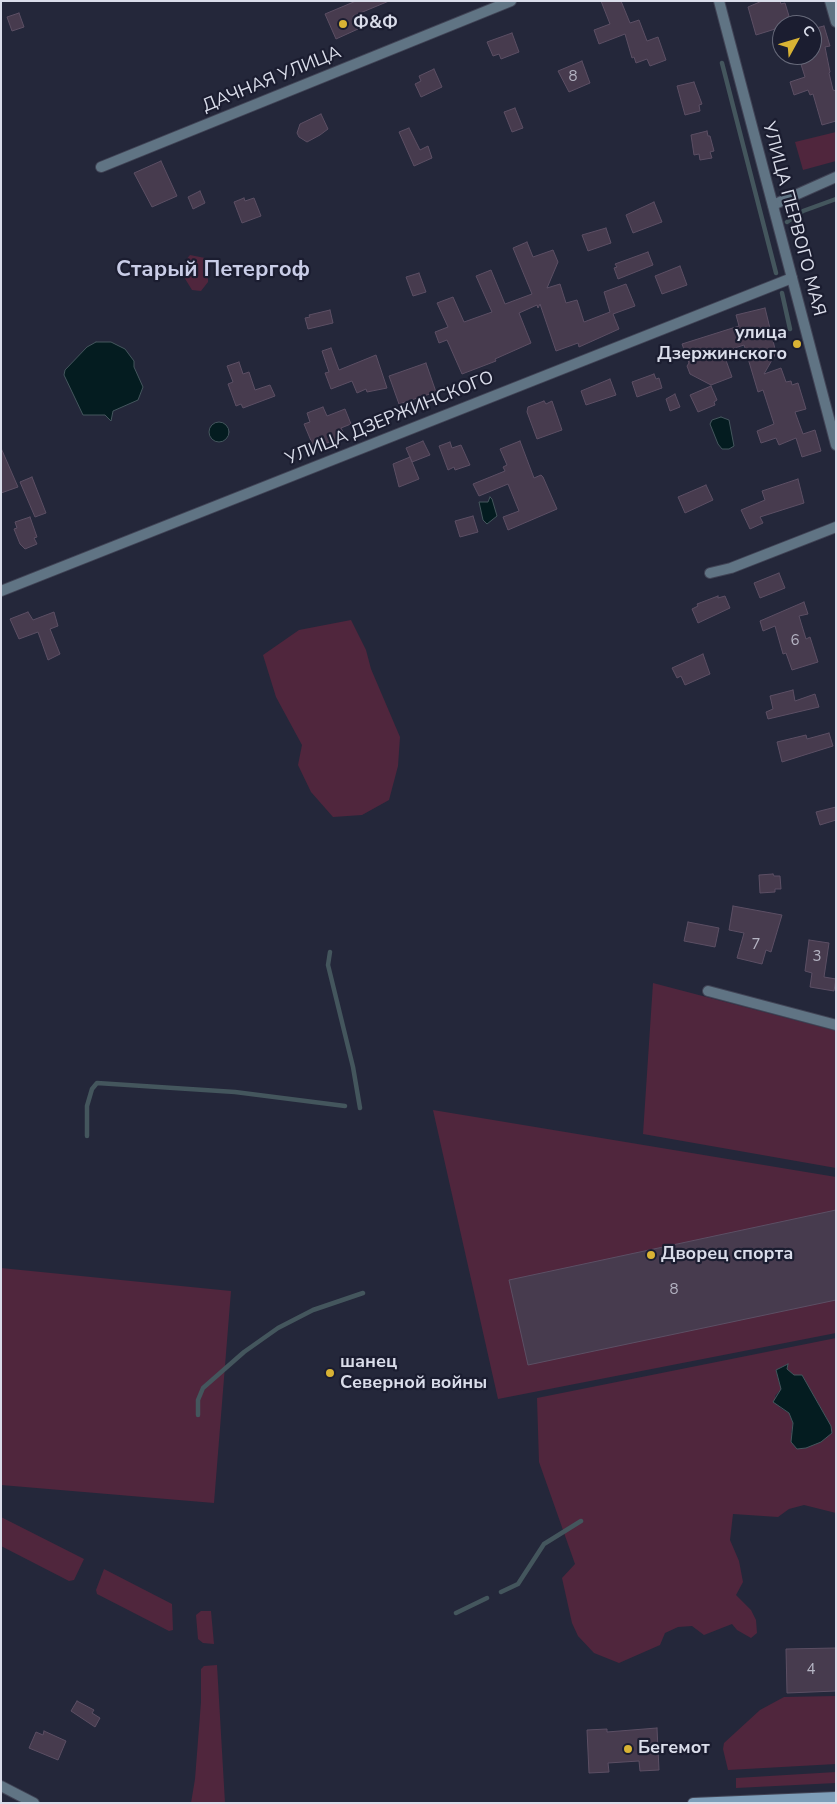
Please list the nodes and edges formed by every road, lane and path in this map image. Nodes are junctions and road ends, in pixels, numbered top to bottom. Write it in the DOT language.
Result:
graph roads {
  1 [pos="511,1"];
  2 [pos="719,1"];
  3 [pos="830,1"];
  4 [pos="836,22"];
  5 [pos="101,167"];
  6 [pos="836,178"];
  7 [pos="773,205"];
  8 [pos="792,278"];
  9 [pos="836,445"];
  10 [pos="836,527"];
  11 [pos="710,573"];
  12 [pos="1,591"];
  13 [pos="708,991"];
  14 [pos="836,1025"];
  15 [pos="1,1786"];
  16 [pos="836,1797"];
  17 [pos="34,1803"];
  18 [pos="693,1803"];
  1 -- 5 [label="street, ДАЧНАЯ УЛИЦА"];
  2 -- 7 [label="street, УЛИЦА ПЕРВОГО МАЯ"];
  3 -- 4 [label="street"];
  6 -- 7 [label="street"];
  7 -- 8 [label="street, УЛИЦА ПЕРВОГО МАЯ"];
  8 -- 9 [label="street, УЛИЦА ПЕРВОГО МАЯ"];
  8 -- 12 [label="street, УЛИЦА ДЗЕРЖИНСКОГО"];
  10 -- 11 [label="street"];
  13 -- 14 [label="street"];
  15 -- 17 [label="street"];
  16 -- 18 [label="main road"];
}
